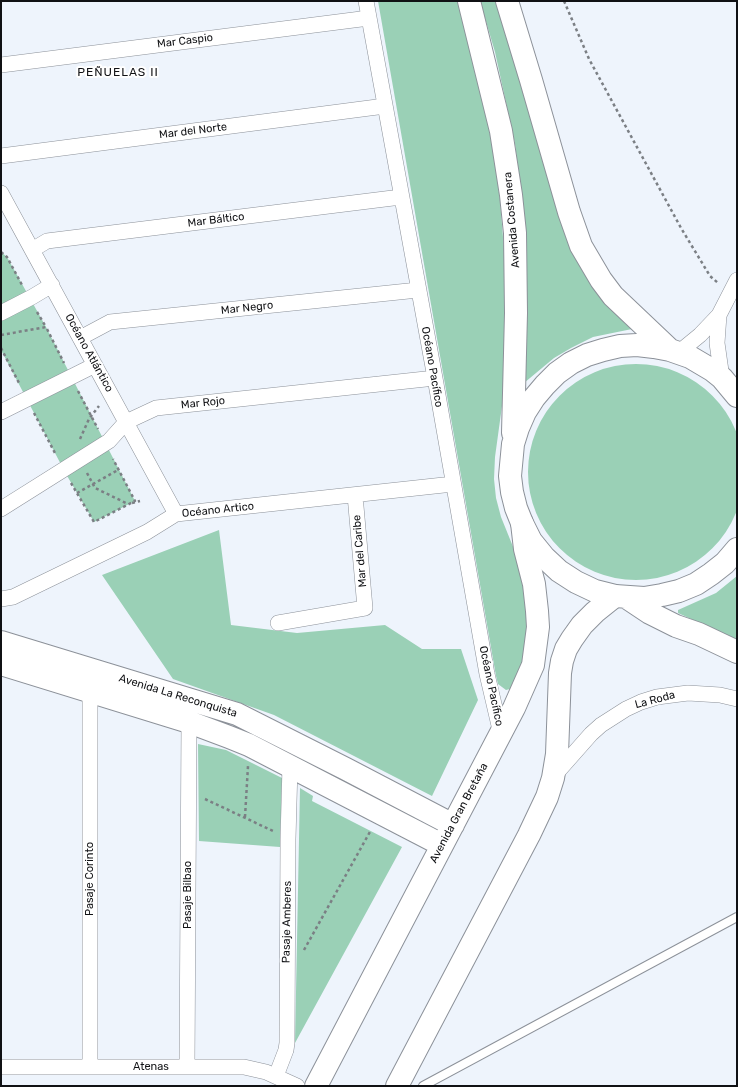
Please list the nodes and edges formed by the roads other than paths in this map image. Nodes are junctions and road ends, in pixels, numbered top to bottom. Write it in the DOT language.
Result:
graph roads {
  1 [pos="366,1"];
  2 [pos="469,1"];
  3 [pos="507,1"];
  4 [pos="369,18"];
  5 [pos="1,65"];
  6 [pos="385,106"];
  7 [pos="1,156"];
  8 [pos="1,194"];
  9 [pos="401,197"];
  10 [pos="32,250"];
  11 [pos="737,280"];
  12 [pos="52,285"];
  13 [pos="418,290"];
  14 [pos="1,313"];
  15 [pos="719,315"];
  16 [pos="80,338"];
  17 [pos="674,351"];
  18 [pos="95,365"];
  19 [pos="435,378"];
  20 [pos="722,378"];
  21 [pos="737,396"];
  22 [pos="1,412"];
  23 [pos="126,422"];
  24 [pos="513,444"];
  25 [pos="453,484"];
  26 [pos="356,495"];
  27 [pos="1,509"];
  28 [pos="176,514"];
  29 [pos="522,523"];
  30 [pos="737,549"];
  31 [pos="620,597"];
  32 [pos="1,599"];
  33 [pos="278,623"];
  34 [pos="1,642"];
  35 [pos="737,652"];
  36 [pos="1,664"];
  37 [pos="90,692"];
  38 [pos="737,699"];
  39 [pos="189,722"];
  40 [pos="501,734"];
  41 [pos="290,766"];
  42 [pos="553,778"];
  43 [pos="453,825"];
  44 [pos="442,845"];
  45 [pos="737,917"];
  46 [pos="1,1066"];
  47 [pos="90,1067"];
  48 [pos="186,1067"];
  49 [pos="276,1076"];
  50 [pos="404,1084"];
  51 [pos="297,1086"];
  52 [pos="316,1086"];
  53 [pos="423,1086"];
  1 -- 4 [label="street, Océano Pacífico"];
  2 -- 24 [label="main road, Avenida Costanera"];
  3 -- 17 [label="main road"];
  4 -- 5 [label="street, Mar Caspio"];
  4 -- 6 [label="street, Océano Pacífico"];
  6 -- 7 [label="street, Mar del Norte"];
  6 -- 9 [label="street, Océano Pacífico"];
  8 -- 10 [label="street, Océano Atlántico"];
  9 -- 10 [label="street, Mar Báltico"];
  9 -- 13 [label="street, Océano Pacífico"];
  10 -- 12 [label="street, Océano Atlántico"];
  11 -- 15 [label="street"];
  12 -- 14 [label="street"];
  12 -- 16 [label="street, Océano Atlántico"];
  13 -- 16 [label="street, Mar Negro"];
  13 -- 19 [label="street, Océano Pacífico"];
  15 -- 17 [label="street"];
  15 -- 20 [label="street"];
  16 -- 18 [label="street, Océano Atlántico"];
  17 -- 20 [label="main road"];
  17 -- 24 [label="main road"];
  18 -- 22 [label="street"];
  18 -- 23 [label="street, Océano Atlántico"];
  19 -- 23 [label="street, Mar Rojo"];
  19 -- 25 [label="street, Océano Pacífico"];
  20 -- 21 [label="main road"];
  23 -- 27 [label="street, Mar Rojo"];
  23 -- 28 [label="street, Océano Atlántico"];
  24 -- 29 [label="main road"];
  25 -- 26 [label="street, Océano Artico"];
  25 -- 40 [label="street, Océano Pacífico"];
  26 -- 28 [label="street, Océano Artico"];
  26 -- 33 [label="street, Mar del Caribe"];
  28 -- 32 [label="street, Océano Artico"];
  29 -- 31 [label="main road"];
  29 -- 40 [label="main road, Avenida Gran Bretaña"];
  30 -- 31 [label="main road"];
  31 -- 35 [label="main road"];
  31 -- 42 [label="main road"];
  34 -- 43 [label="main road, Avenida La Reconquista"];
  36 -- 37 [label="main road, Avenida La Reconquista"];
  37 -- 39 [label="main road, Avenida La Reconquista"];
  37 -- 47 [label="street, Pasaje Corinto"];
  38 -- 42 [label="street, La Roda"];
  39 -- 41 [label="main road, Avenida La Reconquista"];
  39 -- 48 [label="street, Pasaje Bilbao"];
  40 -- 43 [label="main road, Avenida Gran Bretaña"];
  41 -- 44 [label="main road, Avenida La Reconquista"];
  41 -- 49 [label="street, Pasaje Amberes"];
  42 -- 50 [label="main road"];
  43 -- 44 [label="main road, Avenida Gran Bretaña"];
  44 -- 52 [label="main road, Avenida Gran Bretaña"];
  45 -- 53 [label="lane"];
  46 -- 47 [label="street, Atenas"];
  47 -- 48 [label="street, Atenas"];
  48 -- 49 [label="street, Atenas"];
  49 -- 51 [label="street, Atenas"];
}
